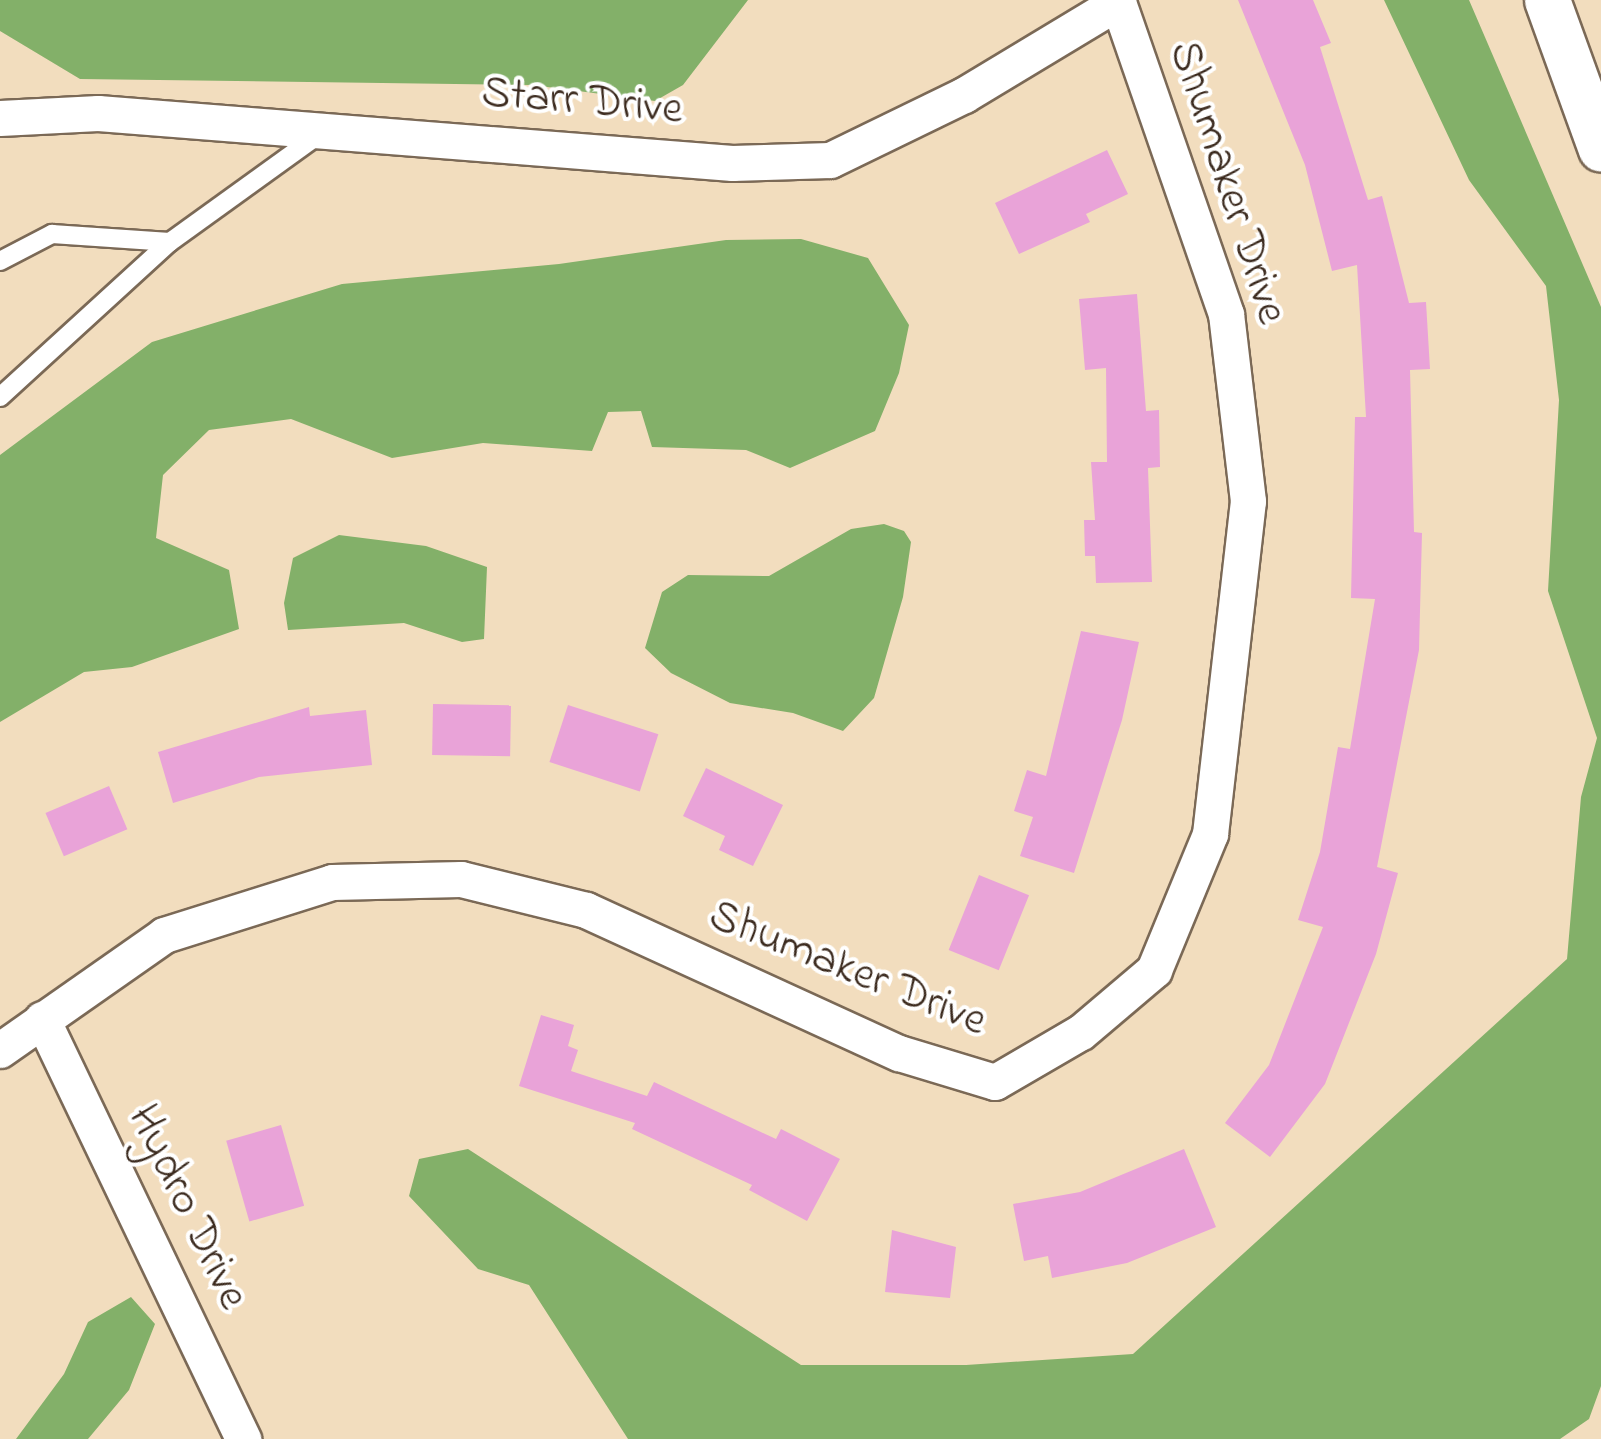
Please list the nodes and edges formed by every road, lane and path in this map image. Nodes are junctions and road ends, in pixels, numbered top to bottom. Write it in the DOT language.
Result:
graph roads {
  1 [pos="1547,0"];
  2 [pos="1117,1"];
  3 [pos="0,118"];
  4 [pos="324,131"];
  5 [pos="1601,149"];
  6 [pos="170,242"];
  7 [pos="0,261"];
  8 [pos="0,397"];
  9 [pos="42,1018"];
  10 [pos="0,1050"];
  11 [pos="243,1439"];
  1 -- 5 [label="street"];
  2 -- 4 [label="street, Starr Drive"];
  2 -- 9 [label="street, Shumaker Drive"];
  3 -- 4 [label="street, Starr Drive"];
  4 -- 6 [label="lane"];
  6 -- 7 [label="lane"];
  6 -- 8 [label="lane"];
  9 -- 10 [label="street, Shumaker Drive"];
  9 -- 11 [label="street, Hydro Drive"];
}
